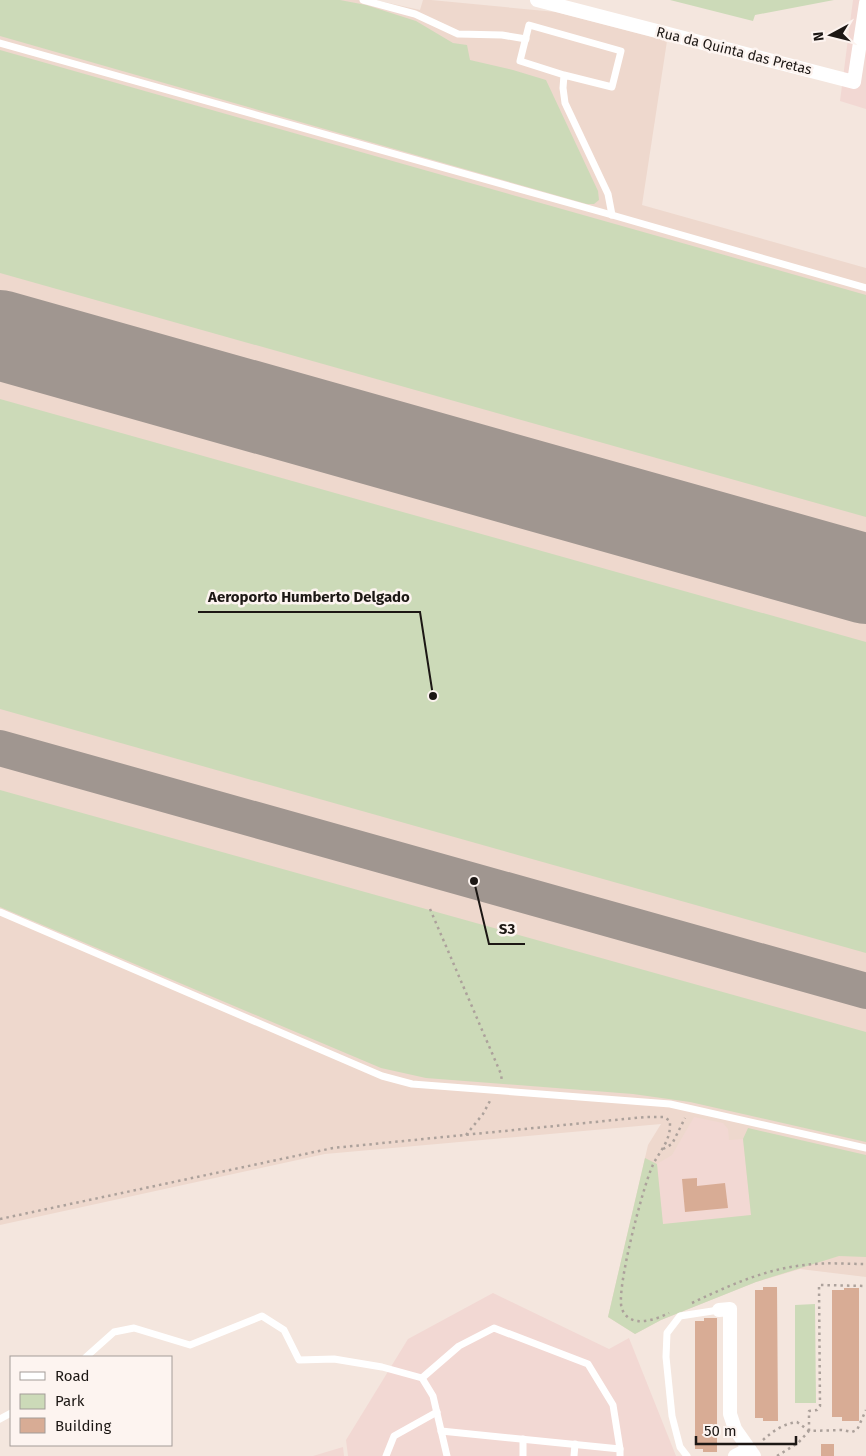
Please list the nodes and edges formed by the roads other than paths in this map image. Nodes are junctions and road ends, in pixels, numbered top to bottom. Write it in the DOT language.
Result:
graph roads {
  1 [pos="363,0"];
  2 [pos="537,0"];
  3 [pos="866,3"];
  4 [pos="526,39"];
  5 [pos="0,43"];
  6 [pos="564,75"];
  7 [pos="612,215"];
  8 [pos="866,288"];
  9 [pos="0,912"];
  10 [pos="866,1148"];
  11 [pos="719,1310"];
  12 [pos="87,1356"];
  13 [pos="422,1378"];
  14 [pos="437,1412"];
  15 [pos="441,1430"];
  16 [pos="523,1439"];
  17 [pos="575,1444"];
  18 [pos="620,1452"];
  19 [pos="751,1453"];
  20 [pos="386,1456"];
  21 [pos="447,1456"];
  22 [pos="523,1456"];
  23 [pos="574,1456"];
  24 [pos="687,1456"];
  25 [pos="735,1456"];
  1 -- 4 [label="lane"];
  2 -- 3 [label="street, Rua da Quinta das Pretas"];
  4 -- 6 [label="lane"];
  4 -- 6 [label="lane"];
  5 -- 7 [label="lane"];
  6 -- 7 [label="lane"];
  7 -- 8 [label="lane"];
  9 -- 10 [label="lane"];
  11 -- 19 [label="street"];
  11 -- 24 [label="lane"];
  12 -- 13 [label="lane"];
  13 -- 14 [label="lane"];
  13 -- 18 [label="lane"];
  14 -- 15 [label="lane"];
  14 -- 20 [label="lane"];
  15 -- 16 [label="lane"];
  15 -- 21 [label="lane"];
  16 -- 17 [label="lane"];
  16 -- 22 [label="lane"];
  17 -- 18 [label="lane"];
  17 -- 23 [label="lane"];
  19 -- 25 [label="street"];
}
